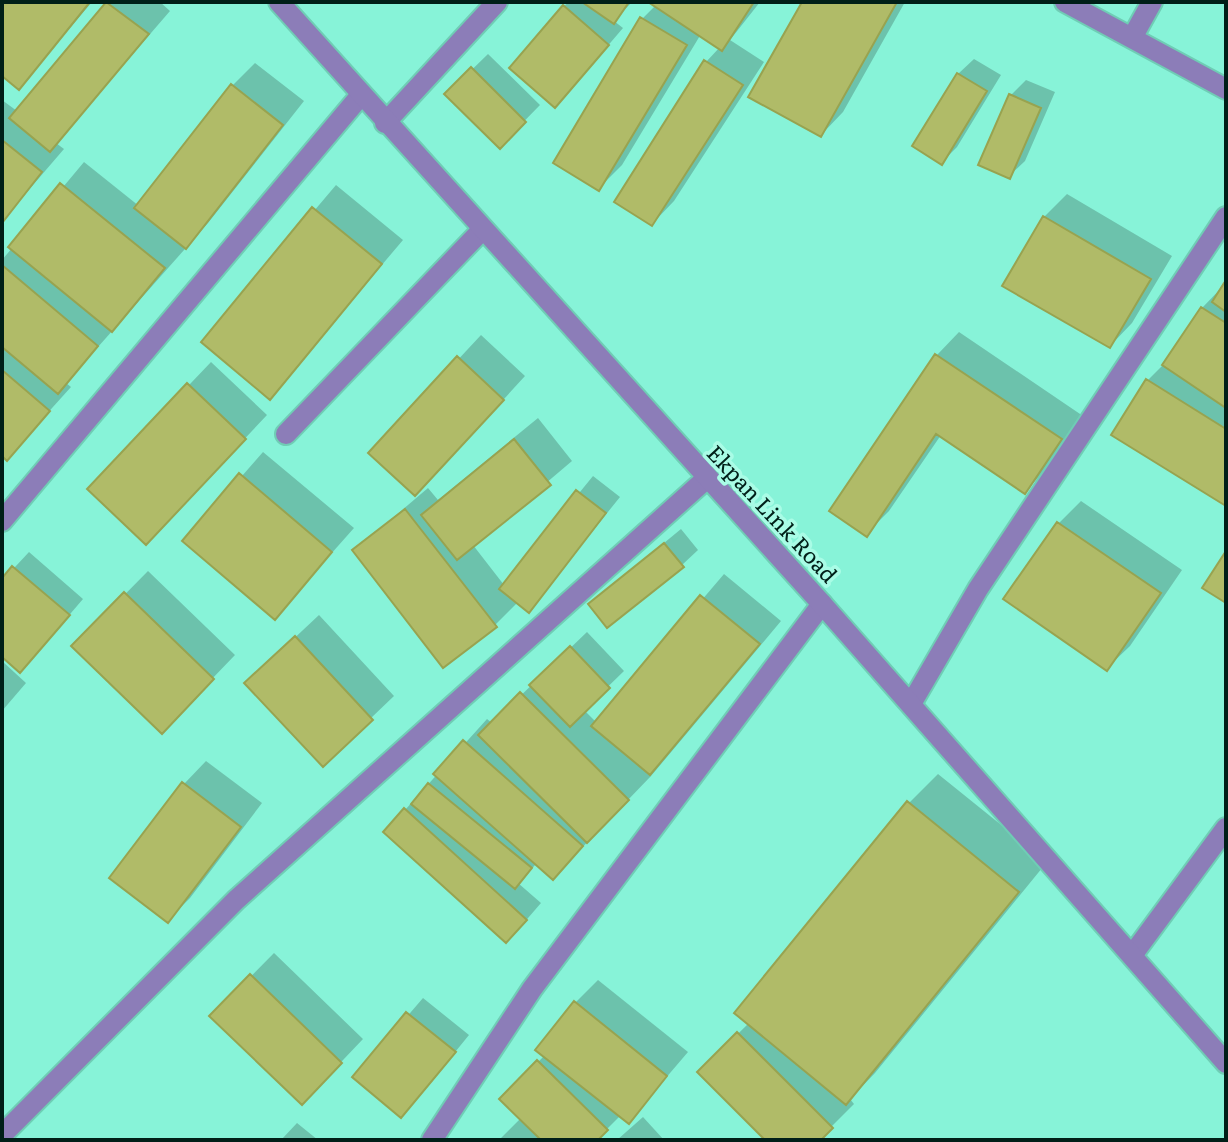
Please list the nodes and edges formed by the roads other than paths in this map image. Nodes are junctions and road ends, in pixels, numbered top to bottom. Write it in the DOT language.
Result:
graph roads {
  1 [pos="279,2"];
  2 [pos="497,2"];
  3 [pos="1065,2"];
  4 [pos="1152,2"];
  5 [pos="1132,38"];
  6 [pos="1226,89"];
  7 [pos="361,95"];
  8 [pos="385,123"];
  9 [pos="1226,217"];
  10 [pos="482,230"];
  11 [pos="286,434"];
  12 [pos="706,479"];
  13 [pos="2,521"];
  14 [pos="822,604"];
  15 [pos="911,704"];
  16 [pos="1226,828"];
  17 [pos="1133,954"];
  18 [pos="1226,1063"];
  19 [pos="2,1135"];
  20 [pos="432,1140"];
  1 -- 7 [label="street, Ekpan Link Road"];
  2 -- 8 [label="street"];
  3 -- 5 [label="street"];
  4 -- 5 [label="street"];
  5 -- 6 [label="street"];
  7 -- 8 [label="street, Ekpan Link Road"];
  7 -- 13 [label="street"];
  8 -- 10 [label="street, Ekpan Link Road"];
  9 -- 15 [label="street"];
  10 -- 11 [label="street"];
  10 -- 12 [label="street, Ekpan Link Road"];
  12 -- 14 [label="street, Ekpan Link Road"];
  12 -- 19 [label="street"];
  14 -- 15 [label="street, Ekpan Link Road"];
  14 -- 20 [label="street"];
  15 -- 17 [label="street, Ekpan Link Road"];
  16 -- 17 [label="street"];
  17 -- 18 [label="street, Ekpan Link Road"];
}
